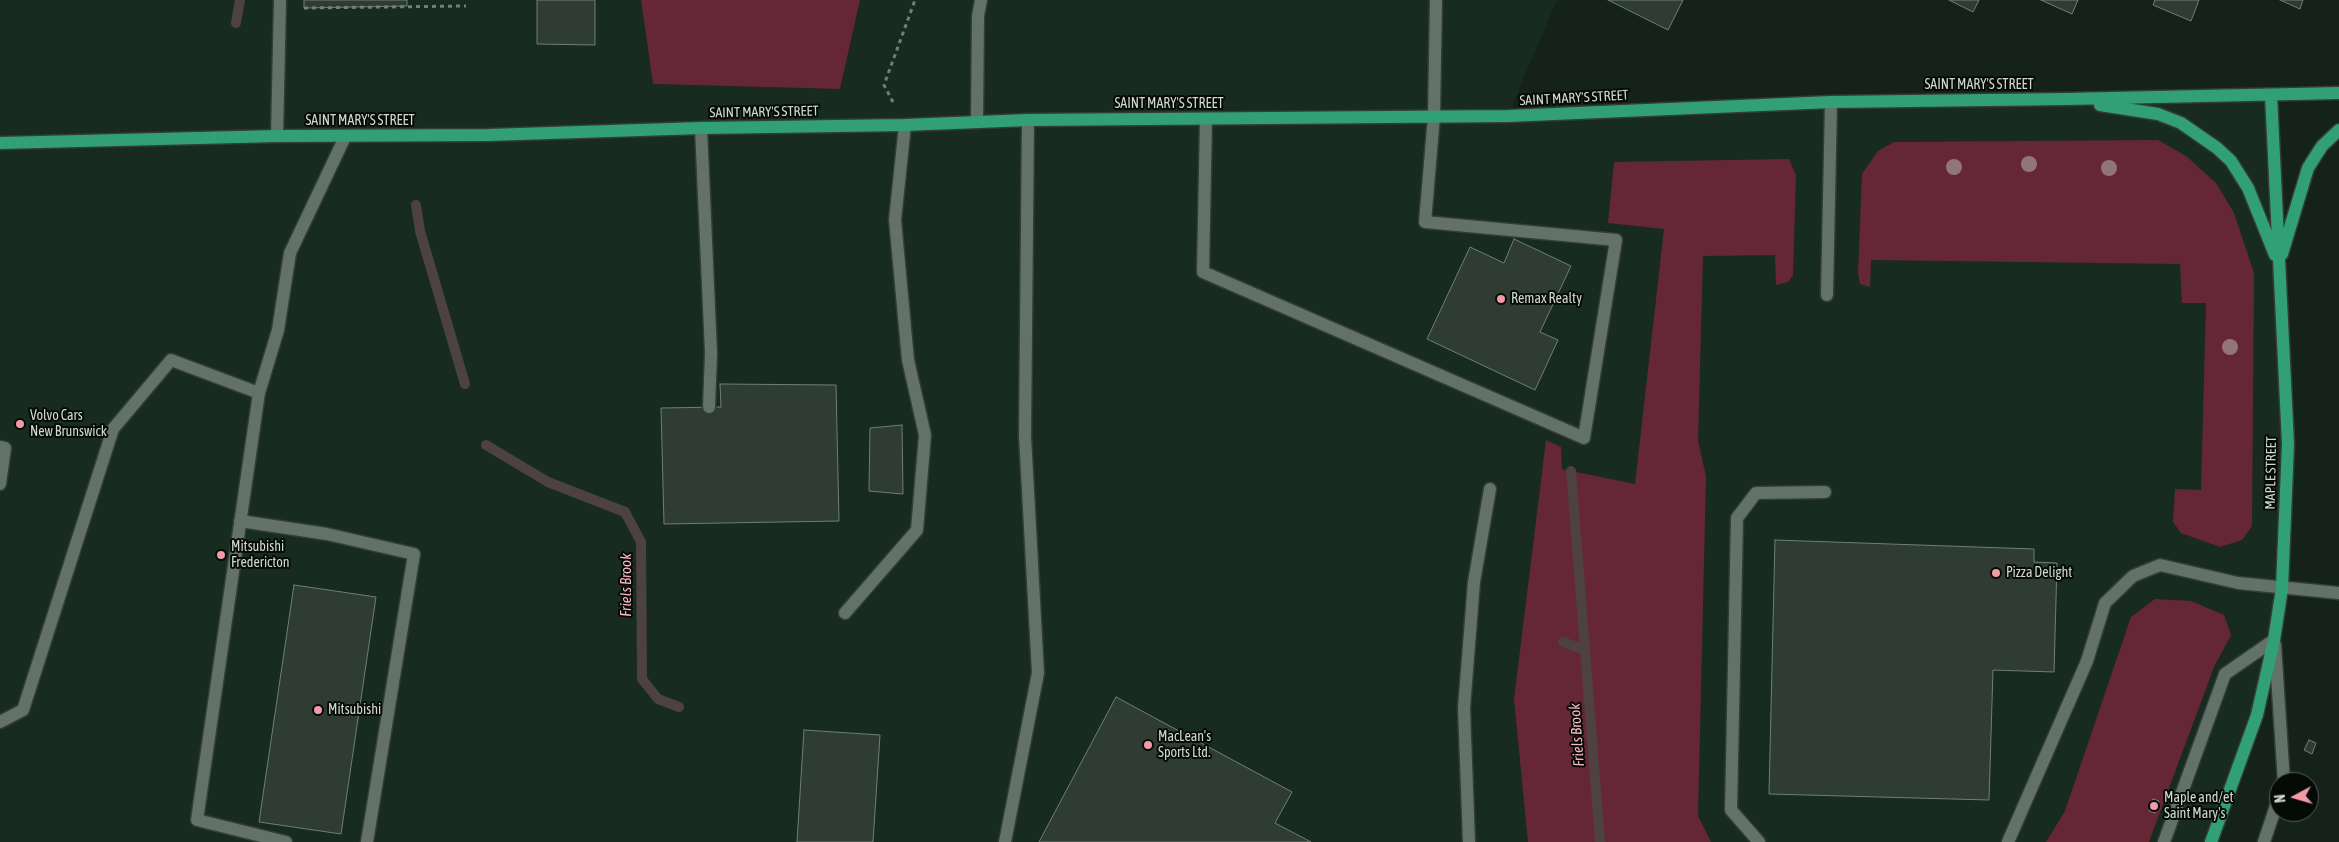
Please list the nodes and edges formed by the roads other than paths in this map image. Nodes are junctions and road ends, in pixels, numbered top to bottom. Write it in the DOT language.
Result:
graph roads {
  1 [pos="980,0"];
  2 [pos="1436,0"];
  3 [pos="280,4"];
  4 [pos="2339,93"];
  5 [pos="2271,94"];
  6 [pos="2066,100"];
  7 [pos="1831,102"];
  8 [pos="1434,116"];
  9 [pos="1206,119"];
  10 [pos="1028,120"];
  11 [pos="978,122"];
  12 [pos="905,125"];
  13 [pos="701,128"];
  14 [pos="2339,130"];
  15 [pos="277,136"];
  16 [pos="345,137"];
  17 [pos="0,143"];
  18 [pos="2279,266"];
  19 [pos="1827,295"];
  20 [pos="259,393"];
  21 [pos="709,407"];
  22 [pos="0,447"];
  23 [pos="0,484"];
  24 [pos="1490,489"];
  25 [pos="1825,492"];
  26 [pos="240,521"];
  27 [pos="2282,588"];
  28 [pos="2339,592"];
  29 [pos="845,613"];
  30 [pos="2274,640"];
  31 [pos="0,722"];
  32 [pos="2283,772"];
  33 [pos="2271,822"];
  34 [pos="286,842"];
  35 [pos="367,842"];
  36 [pos="1005,842"];
  37 [pos="1470,842"];
  38 [pos="1759,842"];
  39 [pos="2008,842"];
  40 [pos="2164,842"];
  41 [pos="2211,842"];
  42 [pos="2264,842"];
  1 -- 11 [label="street"];
  2 -- 8 [label="street"];
  3 -- 15 [label="street"];
  4 -- 5 [label="main road, SAINT MARY'S STREET"];
  5 -- 6 [label="main road, SAINT MARY'S STREET"];
  5 -- 18 [label="main road, MAPLE STREET"];
  6 -- 7 [label="main road, SAINT MARY'S STREET"];
  6 -- 18 [label="main road"];
  7 -- 8 [label="main road, SAINT MARY'S STREET"];
  7 -- 19 [label="street"];
  8 -- 9 [label="main road, SAINT MARY'S STREET"];
  8 -- 9 [label="street"];
  9 -- 10 [label="main road, SAINT MARY'S STREET"];
  10 -- 11 [label="main road, SAINT MARY'S STREET"];
  10 -- 36 [label="street"];
  11 -- 12 [label="main road, SAINT MARY'S STREET"];
  12 -- 13 [label="main road, SAINT MARY'S STREET"];
  12 -- 29 [label="street"];
  13 -- 16 [label="main road, SAINT MARY'S STREET"];
  13 -- 21 [label="street"];
  14 -- 18 [label="main road"];
  15 -- 16 [label="main road, SAINT MARY'S STREET"];
  15 -- 17 [label="main road, SAINT MARY'S STREET"];
  16 -- 20 [label="street"];
  18 -- 27 [label="main road, MAPLE STREET"];
  20 -- 26 [label="street"];
  20 -- 31 [label="street"];
  22 -- 23 [label="street"];
  24 -- 37 [label="street"];
  25 -- 38 [label="street"];
  26 -- 34 [label="street"];
  26 -- 35 [label="street"];
  27 -- 28 [label="street"];
  27 -- 30 [label="main road, MAPLE STREET"];
  27 -- 39 [label="street"];
  30 -- 32 [label="street"];
  30 -- 40 [label="street"];
  30 -- 41 [label="main road, MAPLE STREET"];
  33 -- 42 [label="street"];
}
